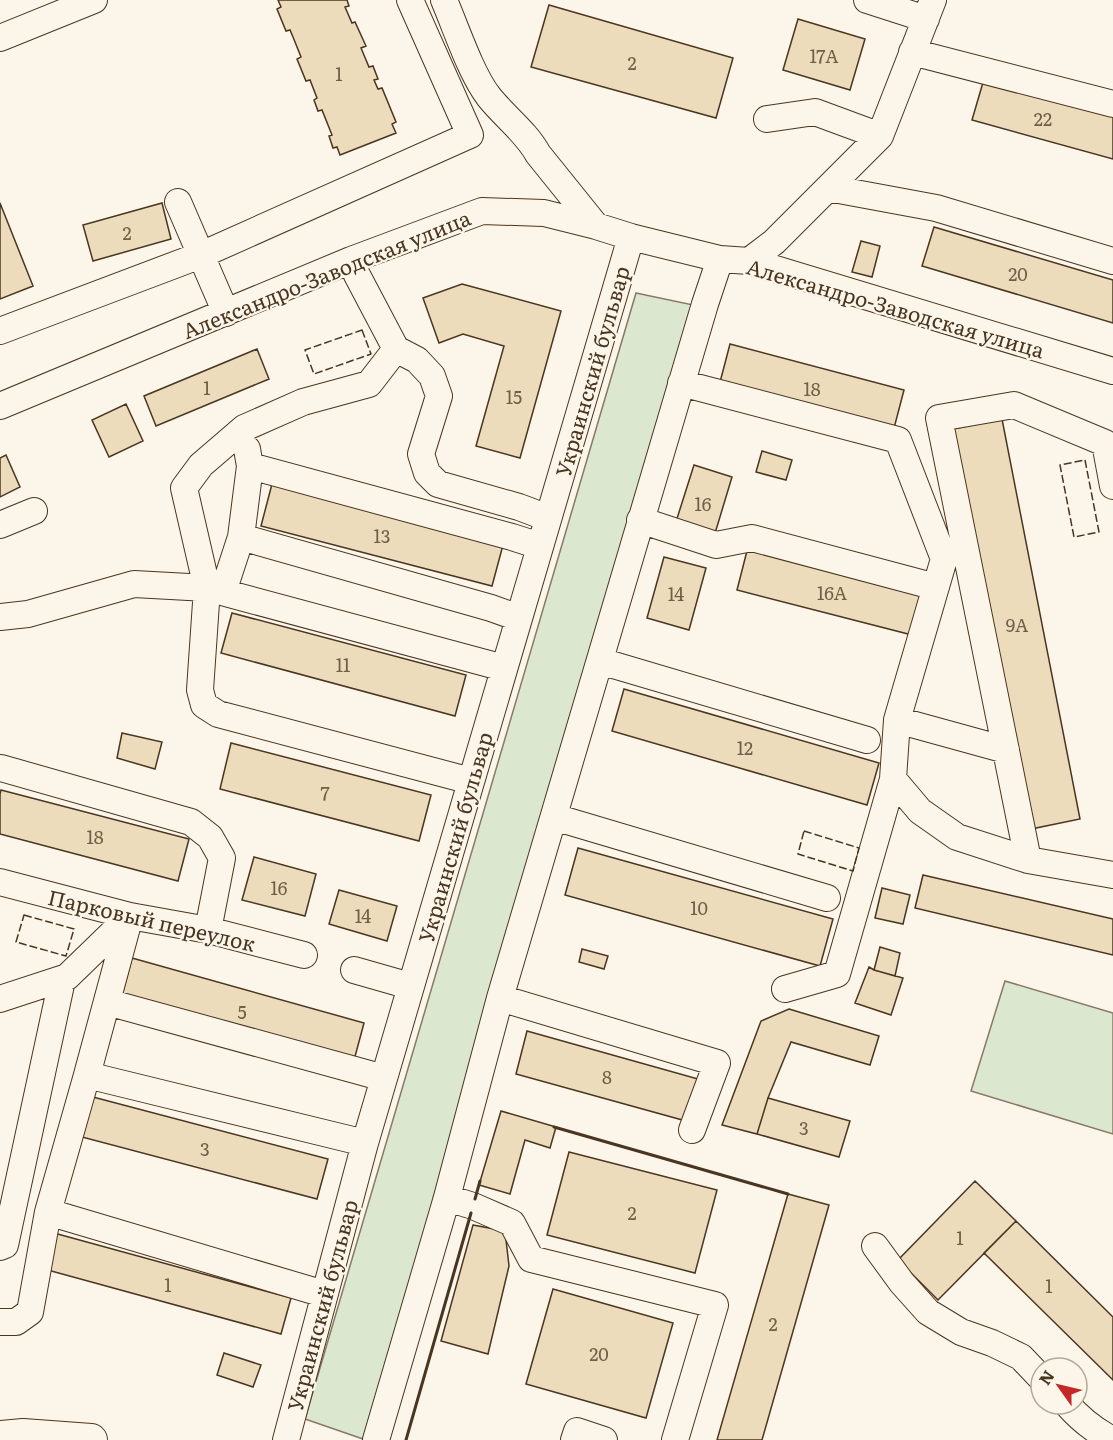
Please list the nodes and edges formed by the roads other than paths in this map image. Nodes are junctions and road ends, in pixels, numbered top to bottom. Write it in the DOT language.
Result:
graph roads {
  1 [pos="94,0"];
  2 [pos="410,0"];
  3 [pos="444,0"];
  4 [pos="867,0"];
  5 [pos="930,9"];
  6 [pos="0,38"];
  7 [pos="912,52"];
  8 [pos="1113,104"];
  9 [pos="767,119"];
  10 [pos="880,136"];
  11 [pos="828,188"];
  12 [pos="178,202"];
  13 [pos="597,226"];
  14 [pos="631,237"];
  15 [pos="201,255"];
  16 [pos="720,259"];
  17 [pos="351,260"];
  18 [pos="749,261"];
  19 [pos="1113,261"];
  20 [pos="226,312"];
  21 [pos="0,331"];
  22 [pos="396,349"];
  23 [pos="1113,371"];
  24 [pos="681,383"];
  25 [pos="0,406"];
  26 [pos="244,428"];
  27 [pos="250,466"];
  28 [pos="1113,486"];
  29 [pos="34,511"];
  30 [pos="548,518"];
  31 [pos="640,520"];
  32 [pos="0,525"];
  33 [pos="241,537"];
  34 [pos="540,546"];
  35 [pos="936,587"];
  36 [pos="215,590"];
  37 [pos="0,617"];
  38 [pos="519,618"];
  39 [pos="600,661"];
  40 [pos="504,668"];
  41 [pos="897,720"];
  42 [pos="867,740"];
  43 [pos="1006,750"];
  44 [pos="1,768"];
  45 [pos="894,779"];
  46 [pos="471,781"];
  47 [pos="554,817"];
  48 [pos="1028,860"];
  49 [pos="1113,874"];
  50 [pos="0,882"];
  51 [pos="827,898"];
  52 [pos="130,916"];
  53 [pos="208,930"];
  54 [pos="304,955"];
  55 [pos="354,970"];
  56 [pos="62,980"];
  57 [pos="410,986"];
  58 [pos="785,989"];
  59 [pos="500,998"];
  60 [pos="0,999"];
  61 [pos="107,1002"];
  62 [pos="87,1075"];
  63 [pos="384,1078"];
  64 [pos="692,1130"];
  65 [pos="365,1143"];
  66 [pos="446,1201"];
  67 [pos="48,1212"];
  68 [pos="0,1246"];
  69 [pos="874,1246"];
  70 [pos="324,1294"];
  71 [pos="0,1322"];
  72 [pos="1029,1365"];
  73 [pos="1077,1416"];
  74 [pos="0,1437"];
  75 [pos="91,1440"];
  76 [pos="286,1440"];
  77 [pos="376,1440"];
  78 [pos="574,1440"];
  79 [pos="604,1440"];
  80 [pos="675,1440"];
  81 [pos="1113,1440"];
  1 -- 6 [label="street"];
  2 -- 15 [label="street"];
  3 -- 13 [label="street"];
  4 -- 5 [label="street"];
  5 -- 7 [label="street"];
  7 -- 8 [label="street"];
  7 -- 10 [label="street"];
  9 -- 10 [label="street"];
  10 -- 11 [label="street"];
  11 -- 18 [label="street"];
  11 -- 19 [label="street"];
  12 -- 15 [label="street"];
  13 -- 14 [label="street, Александро-Заводская улица"];
  13 -- 17 [label="street, Александро-Заводская улица"];
  14 -- 16 [label="street, Александро-Заводская улица"];
  14 -- 30 [label="street, Украинский бульвар"];
  15 -- 20 [label="street"];
  15 -- 21 [label="street"];
  16 -- 18 [label="street, Александро-Заводская улица"];
  16 -- 24 [label="street"];
  17 -- 20 [label="street, Александро-Заводская улица"];
  17 -- 22 [label="street"];
  18 -- 23 [label="street, Александро-Заводская улица"];
  20 -- 25 [label="street, Александро-Заводская улица"];
  22 -- 26 [label="street"];
  22 -- 30 [label="street"];
  24 -- 31 [label="street"];
  24 -- 35 [label="street"];
  26 -- 27 [label="street"];
  26 -- 36 [label="street"];
  27 -- 33 [label="street"];
  27 -- 34 [label="street"];
  28 -- 43 [label="street"];
  29 -- 32 [label="street"];
  30 -- 34 [label="street, Украинский бульвар"];
  31 -- 35 [label="street"];
  31 -- 39 [label="street"];
  33 -- 36 [label="street"];
  33 -- 38 [label="street"];
  34 -- 38 [label="street, Украинский бульвар"];
  35 -- 41 [label="street"];
  36 -- 37 [label="street"];
  36 -- 40 [label="street"];
  36 -- 46 [label="street"];
  38 -- 40 [label="street, Украинский бульвар"];
  39 -- 42 [label="street"];
  39 -- 47 [label="street"];
  40 -- 46 [label="street, Украинский бульвар"];
  41 -- 43 [label="street"];
  41 -- 45 [label="street"];
  43 -- 48 [label="street"];
  44 -- 53 [label="street"];
  45 -- 48 [label="street"];
  45 -- 58 [label="street"];
  46 -- 57 [label="street, Украинский бульвар"];
  47 -- 51 [label="street"];
  47 -- 59 [label="street"];
  48 -- 49 [label="street"];
  50 -- 52 [label="street, Парковый переулок"];
  52 -- 53 [label="street, Парковый переулок"];
  52 -- 56 [label="street"];
  52 -- 61 [label="street"];
  53 -- 54 [label="street, Парковый переулок"];
  55 -- 57 [label="street"];
  56 -- 60 [label="street"];
  56 -- 68 [label="street"];
  57 -- 63 [label="street, Украинский бульвар"];
  59 -- 64 [label="street"];
  59 -- 66 [label="street"];
  61 -- 62 [label="street"];
  61 -- 63 [label="street"];
  62 -- 65 [label="street"];
  62 -- 67 [label="street"];
  63 -- 65 [label="street, Украинский бульвар"];
  65 -- 70 [label="street, Украинский бульвар"];
  66 -- 77 [label="street"];
  66 -- 80 [label="street"];
  67 -- 70 [label="street"];
  67 -- 71 [label="street"];
  69 -- 72 [label="street"];
  70 -- 76 [label="street, Украинский бульвар"];
  73 -- 81 [label="street"];
  74 -- 75 [label="main road"];
  78 -- 79 [label="street"];
}
